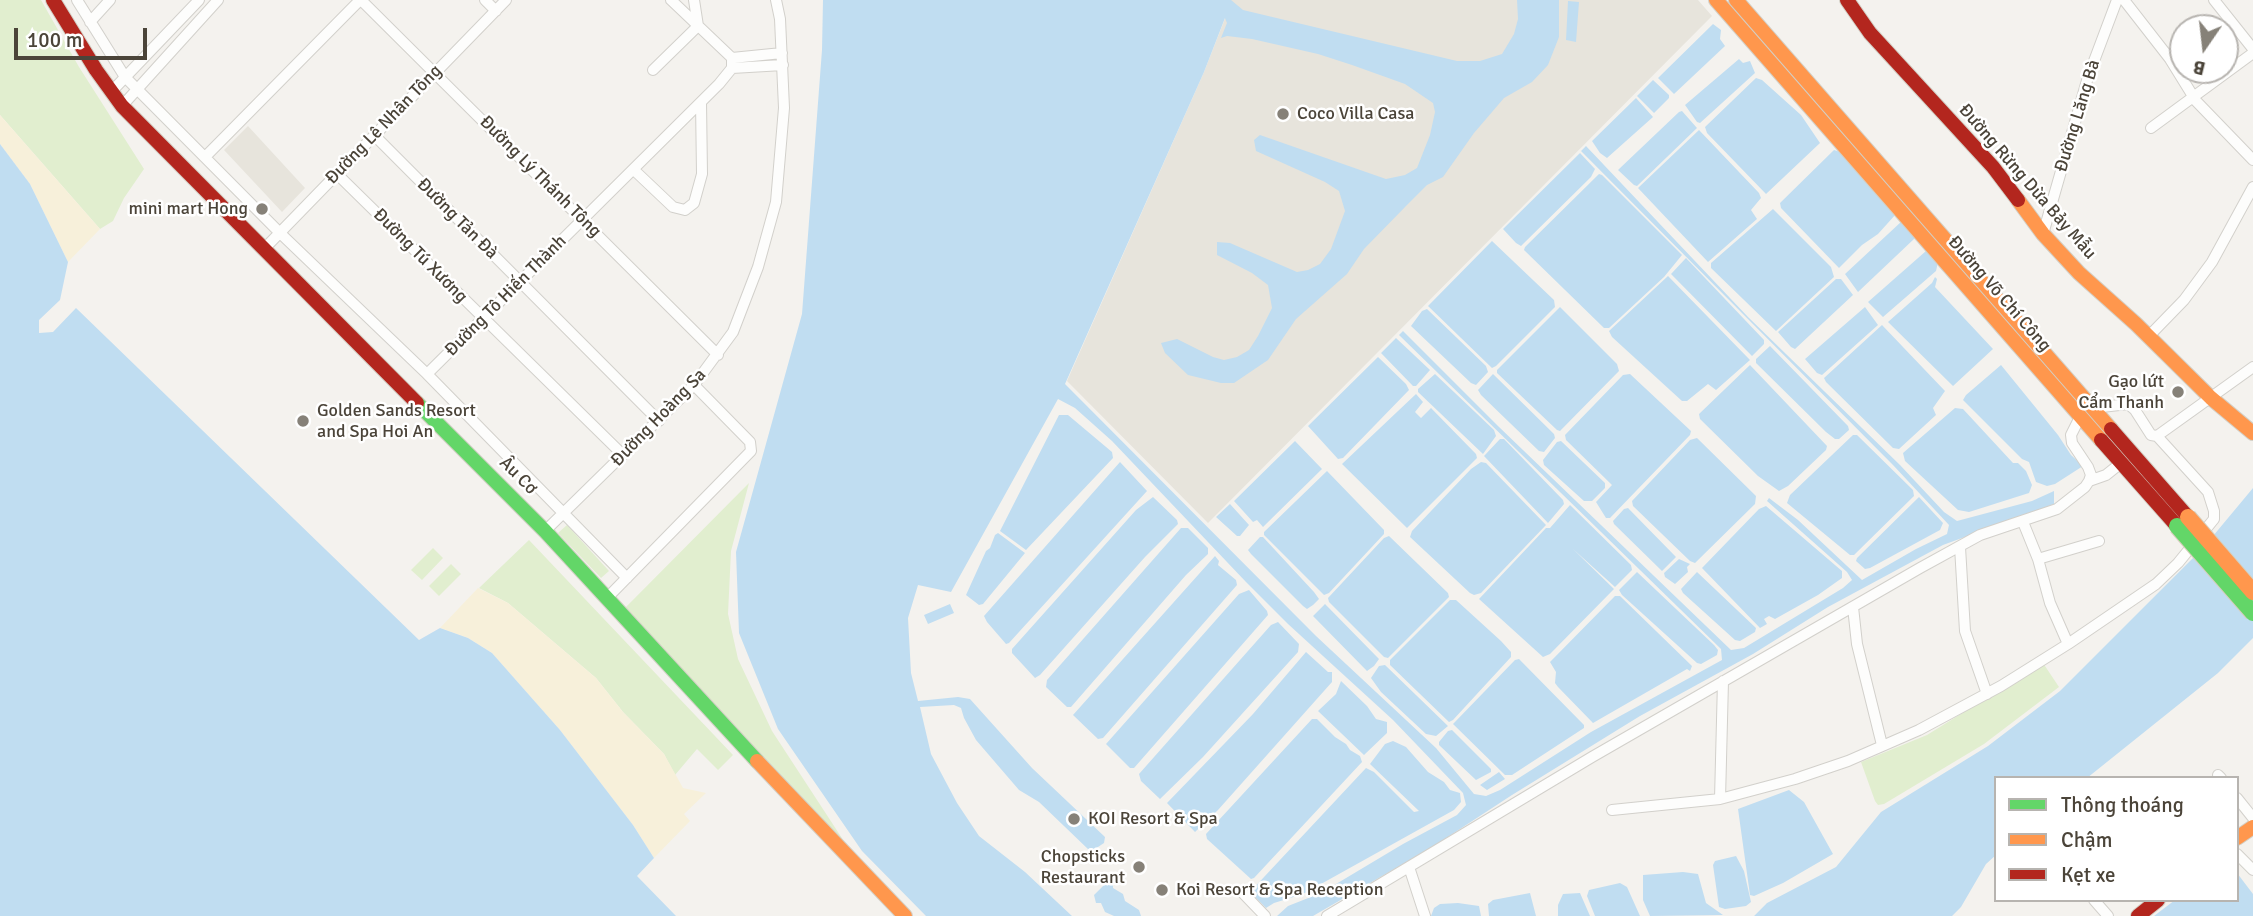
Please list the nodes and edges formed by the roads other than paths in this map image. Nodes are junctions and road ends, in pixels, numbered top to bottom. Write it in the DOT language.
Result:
graph roads {
  1 [pos="53,0"];
  2 [pos="77,0"];
  3 [pos="110,0"];
  4 [pos="199,0"];
  5 [pos="218,0"];
  6 [pos="361,0"];
  7 [pos="485,0"];
  8 [pos="506,0"];
  9 [pos="671,0"];
  10 [pos="694,0"];
  11 [pos="776,0"];
  12 [pos="1716,0"];
  13 [pos="1735,0"];
  14 [pos="1847,0"];
  15 [pos="2118,0"];
  16 [pos="2124,0"];
  17 [pos="2214,0"];
  18 [pos="496,11"];
  19 [pos="90,22"];
  20 [pos="698,26"];
  21 [pos="2253,51"];
  22 [pos="782,53"];
  23 [pos="732,63"];
  24 [pos="783,65"];
  25 [pos="653,70"];
  26 [pos="435,72"];
  27 [pos="125,77"];
  28 [pos="136,88"];
  29 [pos="111,92"];
  30 [pos="2193,96"];
  31 [pos="701,102"];
  32 [pos="122,106"];
  33 [pos="2151,128"];
  34 [pos="374,135"];
  35 [pos="205,157"];
  36 [pos="2253,160"];
  37 [pos="634,170"];
  38 [pos="337,174"];
  39 [pos="2253,187"];
  40 [pos="584,220"];
  41 [pos="280,233"];
  42 [pos="2043,234"];
  43 [pos="263,250"];
  44 [pos="521,282"];
  45 [pos="485,319"];
  46 [pos="2149,336"];
  47 [pos="718,355"];
  48 [pos="2253,367"];
  49 [pos="427,374"];
  50 [pos="694,385"];
  51 [pos="2211,398"];
  52 [pos="2087,413"];
  53 [pos="659,421"];
  54 [pos="2253,433"];
  55 [pos="2157,436"];
  56 [pos="623,455"];
  57 [pos="2121,463"];
  58 [pos="2089,481"];
  59 [pos="564,514"];
  60 [pos="2182,521"];
  61 [pos="2022,522"];
  62 [pos="545,531"];
  63 [pos="2099,541"];
  64 [pos="1960,547"];
  65 [pos="2038,559"];
  66 [pos="627,578"];
  67 [pos="2253,592"];
  68 [pos="607,598"];
  69 [pos="1853,607"];
  70 [pos="2253,612"];
  71 [pos="2068,644"];
  72 [pos="1723,681"];
  73 [pos="1987,694"];
  74 [pos="1882,745"];
  75 [pos="1720,799"];
  76 [pos="2239,800"];
  77 [pos="1612,810"];
  78 [pos="2253,817"];
  79 [pos="2239,856"];
  80 [pos="1409,867"];
  81 [pos="2253,870"];
  82 [pos="1241,891"];
  83 [pos="2096,902"];
  84 [pos="2156,902"];
  85 [pos="905,916"];
  86 [pos="1265,916"];
  87 [pos="1327,916"];
  88 [pos="1425,916"];
  89 [pos="2108,916"];
  90 [pos="2138,916"];
  1 -- 29 [label="main road, Âu Cơ"];
  2 -- 19 [label="street"];
  3 -- 19 [label="street"];
  4 -- 27 [label="street"];
  5 -- 28 [label="street"];
  6 -- 26 [label="street, Đường Lý Thánh Tông"];
  6 -- 35 [label="street"];
  7 -- 18 [label="street"];
  8 -- 18 [label="street, Đường Lê Nhân Tông"];
  9 -- 20 [label="street"];
  10 -- 20 [label="street"];
  11 -- 22 [label="street, Đường Hoàng Sa"];
  12 -- 52 [label="main road, Đường Võ Chí Công"];
  13 -- 52 [label="main road, Đường Võ Chí Công"];
  14 -- 42 [label="main road, Đường Rừng Dừa Bảy Mẫu"];
  15 -- 42 [label="street, Đường Lăng Bà"];
  16 -- 30 [label="street"];
  17 -- 21 [label="street"];
  18 -- 26 [label="street, Đường Lê Nhân Tông"];
  19 -- 27 [label="street"];
  20 -- 23 [label="street"];
  20 -- 25 [label="street"];
  21 -- 30 [label="street"];
  22 -- 23 [label="street"];
  22 -- 24 [label="street, Đường Hoàng Sa"];
  23 -- 24 [label="street"];
  23 -- 31 [label="street, Đường Tô Hiến Thành"];
  24 -- 47 [label="street, Đường Hoàng Sa"];
  26 -- 34 [label="street, Đường Lê Nhân Tông"];
  26 -- 40 [label="street, Đường Lý Thánh Tông"];
  27 -- 28 [label="street"];
  27 -- 29 [label="street"];
  28 -- 32 [label="street"];
  28 -- 35 [label="street"];
  29 -- 32 [label="main road, Âu Cơ"];
  30 -- 33 [label="street"];
  30 -- 36 [label="street"];
  31 -- 37 [label="street, Đường Tô Hiến Thành"];
  31 -- 37 [label="street"];
  32 -- 43 [label="main road, Âu Cơ"];
  34 -- 38 [label="street, Đường Lê Nhân Tông"];
  34 -- 44 [label="street, Đường Tản Đà"];
  35 -- 41 [label="street"];
  37 -- 40 [label="street, Đường Tô Hiến Thành"];
  38 -- 41 [label="street, Đường Lê Nhân Tông"];
  38 -- 45 [label="street, Đường Tú Xương"];
  39 -- 46 [label="street"];
  40 -- 44 [label="street, Đường Tô Hiến Thành"];
  40 -- 47 [label="street, Đường Lý Thánh Tông"];
  41 -- 43 [label="street, Đường Lê Nhân Tông"];
  41 -- 49 [label="street"];
  42 -- 46 [label="main road, Đường Rừng Dừa Bảy Mẫu"];
  43 -- 62 [label="main road, Âu Cơ"];
  44 -- 45 [label="street, Đường Tô Hiến Thành"];
  44 -- 53 [label="street, Đường Tản Đà"];
  45 -- 49 [label="street, Đường Tô Hiến Thành"];
  45 -- 56 [label="street, Đường Tú Xương"];
  46 -- 51 [label="main road, Đường Rừng Dừa Bảy Mẫu"];
  47 -- 50 [label="street, Đường Hoàng Sa"];
  48 -- 51 [label="street"];
  49 -- 59 [label="street"];
  50 -- 53 [label="street, Đường Hoàng Sa"];
  50 -- 66 [label="street"];
  51 -- 54 [label="main road, Đường Rừng Dừa Bảy Mẫu"];
  51 -- 55 [label="street"];
  52 -- 55 [label="street"];
  52 -- 57 [label="main road, Đường Võ Chí Công"];
  52 -- 58 [label="street"];
  52 -- 60 [label="main road, Đường Võ Chí Công"];
  53 -- 56 [label="street, Đường Hoàng Sa"];
  55 -- 71 [label="street"];
  56 -- 59 [label="street, Đường Hoàng Sa"];
  57 -- 58 [label="street"];
  57 -- 60 [label="main road, Đường Võ Chí Công"];
  58 -- 61 [label="street"];
  59 -- 62 [label="street, Đường Hoàng Sa"];
  59 -- 66 [label="street"];
  60 -- 67 [label="main road, Đường Võ Chí Công, bridge"];
  60 -- 70 [label="main road, Đường Võ Chí Công, bridge"];
  61 -- 64 [label="street"];
  61 -- 65 [label="street"];
  62 -- 68 [label="main road, Âu Cơ"];
  63 -- 65 [label="street"];
  64 -- 69 [label="street"];
  64 -- 73 [label="street"];
  65 -- 71 [label="street"];
  66 -- 68 [label="street"];
  68 -- 85 [label="main road, Âu Cơ"];
  69 -- 72 [label="street"];
  69 -- 74 [label="street"];
  71 -- 73 [label="street"];
  72 -- 75 [label="street"];
  72 -- 80 [label="street"];
  73 -- 74 [label="street"];
  74 -- 75 [label="street"];
  75 -- 77 [label="street"];
  76 -- 78 [label="street"];
  79 -- 81 [label="street"];
  80 -- 87 [label="street"];
  80 -- 88 [label="street"];
  82 -- 86 [label="street"];
  83 -- 89 [label="street"];
  84 -- 90 [label="main road"];
}
